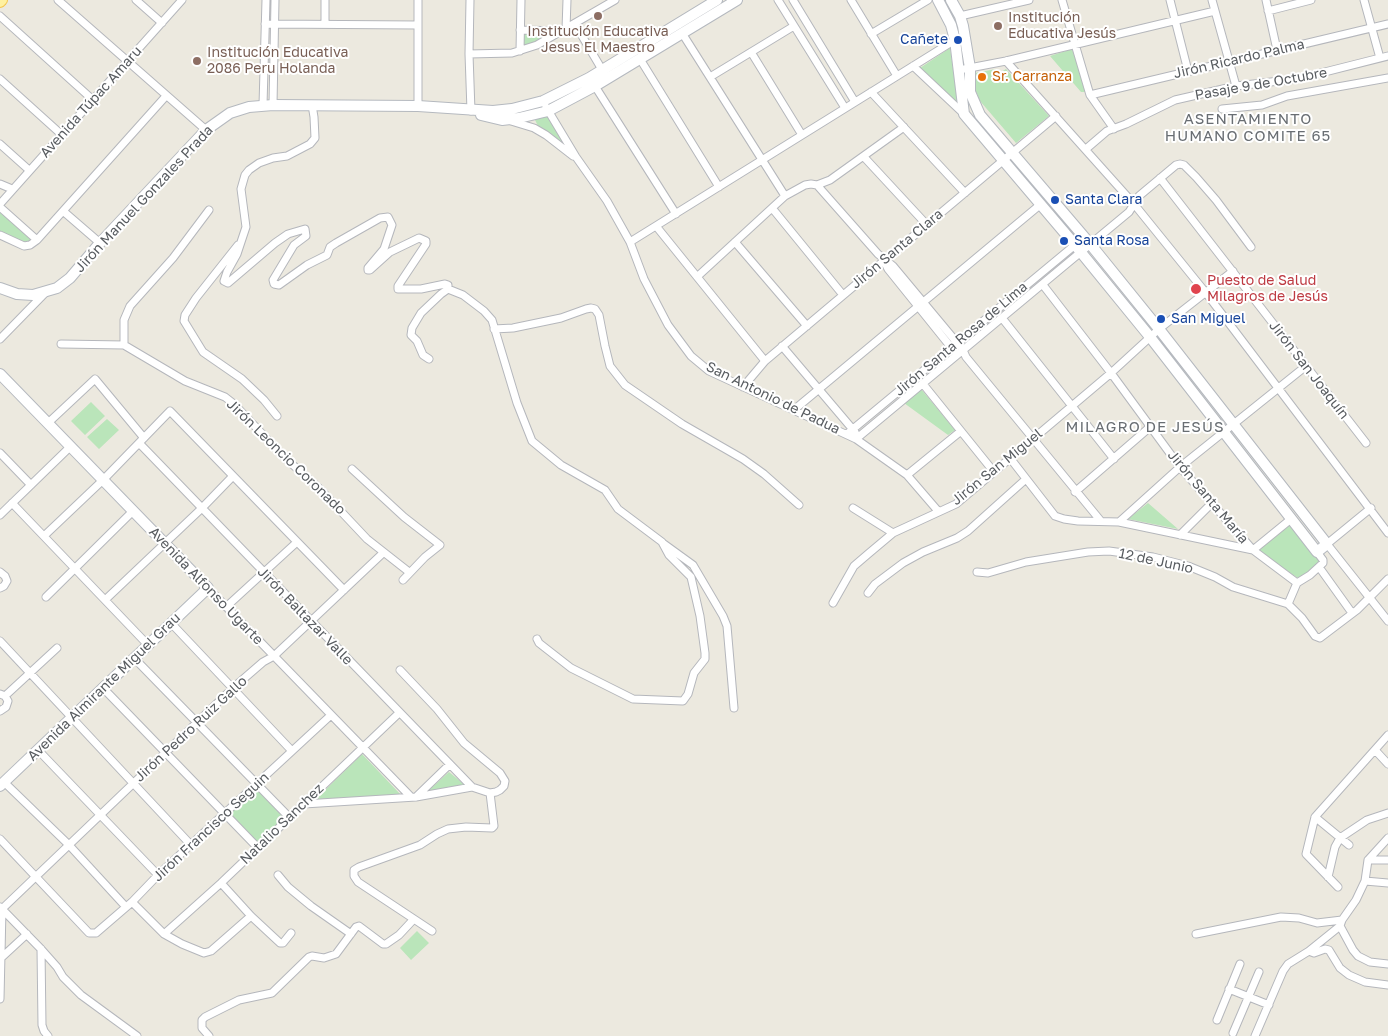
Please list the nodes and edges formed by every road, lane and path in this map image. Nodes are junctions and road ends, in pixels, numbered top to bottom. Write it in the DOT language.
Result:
graph roads {
  1 [pos="58,0"];
  2 [pos="136,0"];
  3 [pos="182,0"];
  4 [pos="266,0"];
  5 [pos="275,0"];
  6 [pos="325,0"];
  7 [pos="418,0"];
  8 [pos="470,0"];
  9 [pos="521,0"];
  10 [pos="567,0"];
  11 [pos="615,0"];
  12 [pos="717,0"];
  13 [pos="737,0"];
  14 [pos="778,0"];
  15 [pos="793,0"];
  16 [pos="850,0"];
  17 [pos="928,0"];
  18 [pos="938,0"];
  19 [pos="951,0"];
  20 [pos="1029,0"];
  21 [pos="1062,0"];
  22 [pos="1170,0"];
  23 [pos="1212,0"];
  24 [pos="1266,0"];
  25 [pos="1311,0"];
  26 [pos="1364,0"];
  27 [pos="1215,11"];
  28 [pos="1268,11"];
  29 [pos="0,16"];
  30 [pos="960,16"];
  31 [pos="1175,20"];
  32 [pos="162,23"];
  33 [pos="265,24"];
  34 [pos="274,24"];
  35 [pos="325,24"];
  36 [pos="575,24"];
  37 [pos="1388,24"];
  38 [pos="418,25"];
  39 [pos="794,26"];
  40 [pos="1371,28"];
  41 [pos="520,30"];
  42 [pos="565,30"];
  43 [pos="682,33"];
  44 [pos="872,34"];
  45 [pos="955,40"];
  46 [pos="1073,44"];
  47 [pos="1277,50"];
  48 [pos="520,51"];
  49 [pos="751,52"];
  50 [pos="469,54"];
  51 [pos="1388,56"];
  52 [pos="1380,58"];
  53 [pos="640,59"];
  54 [pos="1006,61"];
  55 [pos="128,62"];
  56 [pos="1229,62"];
  57 [pos="913,66"];
  58 [pos="964,69"];
  59 [pos="1188,71"];
  60 [pos="605,74"];
  61 [pos="897,76"];
  62 [pos="710,77"];
  63 [pos="1388,78"];
  64 [pos="0,79"];
  65 [pos="592,82"];
  66 [pos="1236,86"];
  67 [pos="871,92"];
  68 [pos="1090,95"];
  69 [pos="166,96"];
  70 [pos="93,100"];
  71 [pos="543,101"];
  72 [pos="855,102"];
  73 [pos="268,105"];
  74 [pos="312,105"];
  75 [pos="418,106"];
  76 [pos="845,108"];
  77 [pos="1222,109"];
  78 [pos="528,110"];
  79 [pos="471,111"];
  80 [pos="548,111"];
  81 [pos="964,114"];
  82 [pos="1056,116"];
  83 [pos="502,120"];
  84 [pos="904,127"];
  85 [pos="534,128"];
  86 [pos="1114,129"];
  87 [pos="206,130"];
  88 [pos="62,135"];
  89 [pos="802,135"];
  90 [pos="0,144"];
  91 [pos="1086,149"];
  92 [pos="1012,152"];
  93 [pos="576,157"];
  94 [pos="864,157"];
  95 [pos="762,160"];
  96 [pos="1004,160"];
  97 [pos="29,170"];
  98 [pos="1160,178"];
  99 [pos="0,184"];
  100 [pos="817,185"];
  101 [pos="719,187"];
  102 [pos="12,189"];
  103 [pos="965,192"];
  104 [pos="785,196"];
  105 [pos="1041,204"];
  106 [pos="1134,204"];
  107 [pos="0,206"];
  108 [pos="772,208"];
  109 [pos="208,210"];
  110 [pos="63,211"];
  111 [pos="676,214"];
  112 [pos="927,225"];
  113 [pos="656,226"];
  114 [pos="0,235"];
  115 [pos="37,240"];
  116 [pos="241,241"];
  117 [pos="630,242"];
  118 [pos="735,242"];
  119 [pos="100,243"];
  120 [pos="1091,245"];
  121 [pos="1251,247"];
  122 [pos="1078,249"];
  123 [pos="884,260"];
  124 [pos="1233,271"];
  125 [pos="698,276"];
  126 [pos="1042,285"];
  127 [pos="0,288"];
  128 [pos="448,289"];
  129 [pos="46,292"];
  130 [pos="1206,292"];
  131 [pos="843,295"];
  132 [pos="921,305"];
  133 [pos="1002,318"];
  134 [pos="807,326"];
  135 [pos="494,329"];
  136 [pos="1159,329"];
  137 [pos="1150,337"];
  138 [pos="0,339"];
  139 [pos="62,344"];
  140 [pos="124,345"];
  141 [pos="954,345"];
  142 [pos="782,346"];
  143 [pos="960,352"];
  144 [pos="429,359"];
  145 [pos="765,361"];
  146 [pos="1306,366"];
  147 [pos="1111,373"];
  148 [pos="0,375"];
  149 [pos="923,384"];
  150 [pos="743,387"];
  151 [pos="819,389"];
  152 [pos="1278,389"];
  153 [pos="1072,406"];
  154 [pos="795,409"];
  155 [pos="277,416"];
  156 [pos="48,423"];
  157 [pos="1234,424"];
  158 [pos="1150,427"];
  159 [pos="961,431"];
  160 [pos="850,432"];
  161 [pos="1224,432"];
  162 [pos="858,438"];
  163 [pos="1033,438"];
  164 [pos="142,441"];
  165 [pos="1366,443"];
  166 [pos="70,446"];
  167 [pos="0,452"];
  168 [pos="1010,458"];
  169 [pos="1114,459"];
  170 [pos="1180,467"];
  171 [pos="352,469"];
  172 [pos="994,472"];
  173 [pos="907,475"];
  174 [pos="232,476"];
  175 [pos="1026,479"];
  176 [pos="103,480"];
  177 [pos="31,485"];
  178 [pos="1076,492"];
  179 [pos="12,503"];
  180 [pos="1211,504"];
  181 [pos="799,505"];
  182 [pos="853,508"];
  183 [pos="1370,508"];
  184 [pos="201,509"];
  185 [pos="133,511"];
  186 [pos="938,512"];
  187 [pos="0,514"];
  188 [pos="1100,520"];
  189 [pos="1291,520"];
  190 [pos="1119,522"];
  191 [pos="893,533"];
  192 [pos="1388,533"];
  193 [pos="1180,534"];
  194 [pos="44,536"];
  195 [pos="297,542"];
  196 [pos="662,542"];
  197 [pos="165,544"];
  198 [pos="1327,544"];
  199 [pos="1253,550"];
  200 [pos="1317,552"];
  201 [pos="383,553"];
  202 [pos="1319,566"];
  203 [pos="75,569"];
  204 [pos="0,572"];
  205 [pos="409,572"];
  206 [pos="977,572"];
  207 [pos="263,573"];
  208 [pos="1388,579"];
  209 [pos="403,580"];
  210 [pos="1297,583"];
  211 [pos="0,588"];
  212 [pos="208,588"];
  213 [pos="344,590"];
  214 [pos="868,593"];
  215 [pos="46,597"];
  216 [pos="1370,597"];
  217 [pos="105,600"];
  218 [pos="833,603"];
  219 [pos="1288,604"];
  220 [pos="226,607"];
  221 [pos="1352,613"];
  222 [pos="1388,621"];
  223 [pos="310,622"];
  224 [pos="171,623"];
  225 [pos="537,639"];
  226 [pos="0,641"];
  227 [pos="148,645"];
  228 [pos="57,648"];
  229 [pos="274,656"];
  230 [pos="134,658"];
  231 [pos="400,670"];
  232 [pos="30,673"];
  233 [pos="103,688"];
  234 [pos="233,688"];
  235 [pos="2,695"];
  236 [pos="734,708"];
  237 [pos="0,711"];
  238 [pos="398,713"];
  239 [pos="331,715"];
  240 [pos="72,718"];
  241 [pos="197,723"];
  242 [pos="1388,735"];
  243 [pos="362,747"];
  244 [pos="38,750"];
  245 [pos="1375,750"];
  246 [pos="292,751"];
  247 [pos="166,753"];
  248 [pos="1388,764"];
  249 [pos="449,765"];
  250 [pos="2,784"];
  251 [pos="133,784"];
  252 [pos="257,784"];
  253 [pos="472,787"];
  254 [pos="490,793"];
  255 [pos="414,797"];
  256 [pos="304,804"];
  257 [pos="225,814"];
  258 [pos="1388,814"];
  259 [pos="100,815"];
  260 [pos="290,817"];
  261 [pos="1315,817"];
  262 [pos="1388,837"];
  263 [pos="1340,838"];
  264 [pos="0,839"];
  265 [pos="69,845"];
  266 [pos="191,845"];
  267 [pos="1349,845"];
  268 [pos="258,848"];
  269 [pos="1368,860"];
  270 [pos="1388,860"];
  271 [pos="158,875"];
  272 [pos="278,875"];
  273 [pos="36,877"];
  274 [pos="1328,877"];
  275 [pos="1365,881"];
  276 [pos="221,883"];
  277 [pos="1388,883"];
  278 [pos="1338,887"];
  279 [pos="129,904"];
  280 [pos="1,907"];
  281 [pos="251,916"];
  282 [pos="413,920"];
  283 [pos="1341,923"];
  284 [pos="432,931"];
  285 [pos="291,933"];
  286 [pos="27,934"];
  287 [pos="164,934"];
  288 [pos="351,934"];
  289 [pos="1196,934"];
  290 [pos="41,949"];
  291 [pos="1309,951"];
  292 [pos="1,958"];
  293 [pos="1240,964"];
  294 [pos="1388,964"];
  295 [pos="1259,972"];
  296 [pos="1388,985"];
  297 [pos="1229,989"];
  298 [pos="1248,997"];
  299 [pos="0,999"];
  300 [pos="1269,1005"];
  301 [pos="1217,1020"];
  302 [pos="1233,1033"];
  303 [pos="48,1036"];
  304 [pos="137,1036"];
  305 [pos="209,1036"];
  306 [pos="1255,1036"];
  1 -- 55 [label="street"];
  2 -- 32 [label="street"];
  3 -- 32 [label="street, Avenida Túpac Amaru"];
  4 -- 33 [label="street"];
  5 -- 34 [label="street"];
  6 -- 35 [label="street"];
  7 -- 38 [label="street"];
  8 -- 50 [label="street"];
  9 -- 41 [label="street"];
  10 -- 42 [label="street"];
  11 -- 36 [label="street"];
  12 -- 60 [label="street"];
  13 -- 43 [label="street"];
  14 -- 39 [label="street"];
  15 -- 72 [label="street"];
  16 -- 44 [label="street"];
  17 -- 44 [label="street"];
  18 -- 45 [label="street"];
  19 -- 30 [label="street"];
  20 -- 30 [label="street"];
  21 -- 46 [label="street"];
  22 -- 31 [label="street"];
  23 -- 27 [label="street"];
  24 -- 28 [label="street"];
  25 -- 28 [label="street"];
  26 -- 40 [label="street"];
  27 -- 31 [label="street"];
  27 -- 56 [label="street"];
  28 -- 47 [label="street"];
  29 -- 70 [label="street"];
  30 -- 58 [label="street"];
  31 -- 46 [label="street"];
  31 -- 59 [label="street"];
  32 -- 55 [label="street, Avenida Túpac Amaru"];
  33 -- 34 [label="street"];
  33 -- 73 [label="street"];
  34 -- 35 [label="street"];
  34 -- 73 [label="street"];
  35 -- 38 [label="street"];
  36 -- 42 [label="street"];
  36 -- 60 [label="street"];
  37 -- 40 [label="street, Jirón Ricardo Palma"];
  38 -- 75 [label="street"];
  39 -- 49 [label="street"];
  39 -- 76 [label="street"];
  40 -- 47 [label="street, Jirón Ricardo Palma"];
  40 -- 52 [label="street"];
  41 -- 42 [label="street"];
  41 -- 48 [label="street"];
  42 -- 48 [label="street"];
  43 -- 53 [label="street"];
  43 -- 62 [label="street"];
  44 -- 61 [label="street"];
  45 -- 57 [label="street"];
  45 -- 58 [label="street"];
  46 -- 54 [label="street"];
  46 -- 68 [label="street"];
  47 -- 56 [label="street, Jirón Ricardo Palma"];
  48 -- 50 [label="street"];
  49 -- 62 [label="street"];
  49 -- 89 [label="street"];
  50 -- 79 [label="street"];
  51 -- 52 [label="street, Pasaje 9 de Octubre"];
  52 -- 66 [label="street, Pasaje 9 de Octubre"];
  53 -- 60 [label="street"];
  53 -- 101 [label="street"];
  54 -- 58 [label="street"];
  54 -- 82 [label="street"];
  55 -- 69 [label="street"];
  55 -- 70 [label="street, Avenida Túpac Amaru"];
  56 -- 59 [label="street, Jirón Ricardo Palma"];
  56 -- 66 [label="street"];
  57 -- 61 [label="street"];
  57 -- 81 [label="street"];
  58 -- 81 [label="street"];
  58 -- 92 [label="street"];
  59 -- 68 [label="street, Jirón Ricardo Palma"];
  60 -- 65 [label="street"];
  61 -- 67 [label="street"];
  62 -- 95 [label="street"];
  63 -- 77 [label="street"];
  64 -- 88 [label="street"];
  65 -- 71 [label="street"];
  65 -- 80 [label="street"];
  65 -- 111 [label="street"];
  66 -- 86 [label="street, Pasaje 9 de Octubre"];
  67 -- 72 [label="street"];
  67 -- 84 [label="street"];
  68 -- 86 [label="street"];
  69 -- 87 [label="street"];
  69 -- 110 [label="street"];
  70 -- 88 [label="street, Avenida Túpac Amaru"];
  71 -- 78 [label="street"];
  71 -- 80 [label="street, San Antonio de Padua"];
  72 -- 76 [label="street"];
  73 -- 74 [label="street, Jirón Manuel Gonzales Prada"];
  73 -- 87 [label="street, Jirón Manuel Gonzales Prada"];
  74 -- 75 [label="street, Jirón Manuel Gonzales Prada"];
  74 -- 116 [label="street"];
  75 -- 79 [label="street, Jirón Manuel Gonzales Prada"];
  76 -- 89 [label="street"];
  78 -- 79 [label="street"];
  78 -- 80 [label="street"];
  78 -- 83 [label="street"];
  78 -- 85 [label="street"];
  79 -- 83 [label="street"];
  80 -- 93 [label="street, San Antonio de Padua"];
  81 -- 96 [label="street"];
  82 -- 91 [label="street"];
  82 -- 92 [label="street, Jirón Santa Clara"];
  83 -- 85 [label="street, San Antonio de Padua"];
  84 -- 94 [label="street"];
  84 -- 103 [label="street"];
  85 -- 93 [label="street, San Antonio de Padua"];
  86 -- 91 [label="street, Pasaje 9 de Octubre"];
  87 -- 119 [label="street, Jirón Manuel Gonzales Prada"];
  88 -- 97 [label="street, Avenida Túpac Amaru"];
  89 -- 95 [label="street"];
  90 -- 97 [label="street"];
  91 -- 106 [label="street"];
  92 -- 96 [label="street, Jirón Santa Clara"];
  92 -- 120 [label="street"];
  93 -- 117 [label="street, San Antonio de Padua"];
  94 -- 100 [label="street"];
  94 -- 112 [label="street"];
  95 -- 101 [label="street"];
  95 -- 104 [label="street"];
  96 -- 103 [label="street, Jirón Santa Clara"];
  96 -- 105 [label="street"];
  97 -- 102 [label="street, Avenida Túpac Amaru"];
  98 -- 106 [label="street"];
  98 -- 121 [label="street"];
  98 -- 124 [label="street, Jirón San Joaquín"];
  99 -- 102 [label="street"];
  100 -- 104 [label="street"];
  100 -- 123 [label="street"];
  101 -- 111 [label="street"];
  102 -- 107 [label="street, Avenida Túpac Amaru"];
  103 -- 112 [label="street, Jirón Santa Clara"];
  104 -- 108 [label="street"];
  105 -- 122 [label="street"];
  105 -- 132 [label="street"];
  106 -- 120 [label="street"];
  106 -- 130 [label="street"];
  107 -- 115 [label="street"];
  108 -- 118 [label="street"];
  108 -- 131 [label="street"];
  109 -- 140 [label="street"];
  110 -- 115 [label="street"];
  110 -- 119 [label="street"];
  111 -- 113 [label="street"];
  112 -- 123 [label="street, Jirón Santa Clara"];
  113 -- 117 [label="street"];
  113 -- 125 [label="street"];
  114 -- 115 [label="street"];
  116 -- 128 [label="street"];
  116 -- 155 [label="street"];
  117 -- 150 [label="street, San Antonio de Padua"];
  118 -- 125 [label="street"];
  118 -- 134 [label="street"];
  119 -- 129 [label="street, Jirón Manuel Gonzales Prada"];
  120 -- 122 [label="street"];
  120 -- 136 [label="street"];
  122 -- 126 [label="street, Jirón Santa Rosa de Lima"];
  122 -- 137 [label="street"];
  122 -- 141 [label="street, Jirón Santa Rosa de Lima"];
  123 -- 131 [label="street, Jirón Santa Clara"];
  123 -- 132 [label="street"];
  124 -- 130 [label="street, Jirón San Miguel"];
  124 -- 146 [label="street, Jirón San Joaquín"];
  125 -- 145 [label="street"];
  126 -- 133 [label="street, Jirón Santa Rosa de Lima"];
  126 -- 147 [label="street, Jirón Santa María"];
  127 -- 129 [label="street, Jirón Manuel Gonzales Prada"];
  128 -- 135 [label="street"];
  128 -- 144 [label="street"];
  129 -- 138 [label="street"];
  130 -- 136 [label="street, Jirón San Miguel"];
  130 -- 152 [label="street"];
  131 -- 134 [label="street, Jirón Santa Clara"];
  132 -- 141 [label="street"];
  132 -- 151 [label="street"];
  133 -- 143 [label="street, Jirón Santa Rosa de Lima"];
  133 -- 153 [label="street"];
  134 -- 142 [label="street, Jirón Santa Clara"];
  135 -- 181 [label="street"];
  135 -- 196 [label="street"];
  136 -- 137 [label="street, Jirón San Miguel"];
  136 -- 157 [label="street"];
  137 -- 147 [label="street, Jirón San Miguel"];
  137 -- 161 [label="street"];
  139 -- 140 [label="street"];
  140 -- 201 [label="street, Jirón Leoncio Coronado"];
  141 -- 143 [label="street"];
  141 -- 160 [label="street, Jirón Santa Rosa de Lima"];
  142 -- 145 [label="street, Jirón Santa Clara"];
  142 -- 151 [label="street"];
  143 -- 149 [label="street, Jirón Santa Rosa de Lima"];
  143 -- 163 [label="street"];
  145 -- 150 [label="street, Jirón Santa Clara"];
  146 -- 152 [label="street"];
  146 -- 165 [label="street, Jirón San Joaquín"];
  147 -- 153 [label="street, Jirón San Miguel"];
  147 -- 158 [label="street, Jirón Santa María"];
  148 -- 156 [label="street, Avenida Alfonso Ugarte"];
  149 -- 159 [label="street"];
  149 -- 162 [label="street, Jirón Santa Rosa de Lima"];
  150 -- 154 [label="street, San Antonio de Padua"];
  151 -- 154 [label="street"];
  151 -- 160 [label="street"];
  152 -- 157 [label="street"];
  152 -- 183 [label="street"];
  153 -- 163 [label="street, Jirón San Miguel"];
  153 -- 169 [label="street"];
  154 -- 160 [label="street, San Antonio de Padua"];
  156 -- 164 [label="street, Jirón Baltazar Valle"];
  156 -- 166 [label="street, Avenida Alfonso Ugarte"];
  157 -- 161 [label="street"];
  157 -- 198 [label="street"];
  158 -- 169 [label="street"];
  158 -- 170 [label="street, Jirón Santa María"];
  159 -- 172 [label="street"];
  159 -- 173 [label="street"];
  160 -- 162 [label="street, San Antonio de Padua"];
  161 -- 170 [label="street"];
  161 -- 189 [label="street"];
  162 -- 173 [label="street, San Antonio de Padua"];
  163 -- 168 [label="street, Jirón San Miguel"];
  163 -- 178 [label="street"];
  164 -- 174 [label="street"];
  164 -- 176 [label="street"];
  164 -- 184 [label="street, Jirón Baltazar Valle"];
  166 -- 176 [label="street, Avenida Alfonso Ugarte"];
  166 -- 177 [label="street"];
  167 -- 177 [label="street"];
  168 -- 172 [label="street, Jirón San Miguel"];
  168 -- 175 [label="street"];
  169 -- 178 [label="street"];
  170 -- 180 [label="street, Jirón Santa María"];
  170 -- 190 [label="street"];
  171 -- 205 [label="street"];
  172 -- 186 [label="street, Jirón San Miguel"];
  173 -- 186 [label="street, San Antonio de Padua"];
  174 -- 184 [label="street"];
  174 -- 195 [label="street"];
  175 -- 188 [label="street"];
  175 -- 214 [label="street"];
  176 -- 185 [label="street, Avenida Alfonso Ugarte"];
  176 -- 194 [label="street"];
  177 -- 179 [label="street"];
  178 -- 188 [label="street"];
  179 -- 187 [label="street"];
  179 -- 194 [label="street"];
  180 -- 193 [label="street"];
  180 -- 199 [label="street, Jirón Santa María"];
  182 -- 191 [label="street"];
  183 -- 192 [label="street"];
  183 -- 198 [label="street"];
  184 -- 197 [label="street"];
  184 -- 207 [label="street, Jirón Baltazar Valle"];
  185 -- 197 [label="street, Avenida Alfonso Ugarte"];
  185 -- 203 [label="street"];
  186 -- 191 [label="street, Jirón San Miguel"];
  188 -- 190 [label="street"];
  189 -- 199 [label="street, Jirón Santa María"];
  189 -- 200 [label="street"];
  190 -- 193 [label="street"];
  191 -- 218 [label="street, Jirón San Miguel"];
  193 -- 199 [label="street"];
  194 -- 203 [label="street"];
  195 -- 207 [label="street"];
  195 -- 213 [label="street"];
  196 -- 225 [label="street"];
  196 -- 236 [label="street"];
  197 -- 212 [label="street, Avenida Alfonso Ugarte"];
  197 -- 217 [label="street"];
  198 -- 200 [label="street"];
  198 -- 216 [label="street"];
  199 -- 210 [label="street"];
  200 -- 202 [label="street"];
  201 -- 205 [label="street, Jirón Leoncio Coronado"];
  201 -- 213 [label="street, Jirón Pedro Ruiz Gallo"];
  202 -- 210 [label="street"];
  202 -- 221 [label="street"];
  203 -- 215 [label="street"];
  203 -- 217 [label="street"];
  204 -- 211 [label="street"];
  205 -- 209 [label="street"];
  206 -- 219 [label="street, 12 de Junio"];
  207 -- 220 [label="street"];
  207 -- 223 [label="street, Jirón Baltazar Valle"];
  208 -- 216 [label="street"];
  210 -- 219 [label="street"];
  212 -- 220 [label="street, Avenida Alfonso Ugarte"];
  212 -- 224 [label="street, Avenida Almirante Miguel Grau"];
  213 -- 223 [label="street, Jirón Pedro Ruiz Gallo"];
  216 -- 221 [label="street"];
  216 -- 222 [label="street"];
  217 -- 227 [label="street"];
  219 -- 221 [label="street, 12 de Junio"];
  220 -- 229 [label="street, Avenida Alfonso Ugarte"];
  223 -- 229 [label="street, Jirón Pedro Ruiz Gallo"];
  223 -- 238 [label="street, Jirón Baltazar Valle"];
  224 -- 227 [label="street, Avenida Almirante Miguel Grau"];
  224 -- 234 [label="street"];
  226 -- 232 [label="street"];
  227 -- 230 [label="street, Avenida Almirante Miguel Grau"];
  228 -- 232 [label="street"];
  229 -- 234 [label="street, Jirón Pedro Ruiz Gallo"];
  229 -- 239 [label="street, Avenida Alfonso Ugarte"];
  230 -- 233 [label="street, Avenida Almirante Miguel Grau"];
  230 -- 241 [label="street"];
  231 -- 254 [label="street"];
  232 -- 235 [label="street"];
  232 -- 240 [label="street"];
  233 -- 240 [label="street, Avenida Almirante Miguel Grau"];
  233 -- 247 [label="street"];
  234 -- 241 [label="street, Jirón Pedro Ruiz Gallo"];
  234 -- 246 [label="street"];
  235 -- 237 [label="street"];
  238 -- 243 [label="street, Natalio Sanchez"];
  238 -- 249 [label="street, Jirón Baltazar Valle"];
  239 -- 243 [label="street, Avenida Alfonso Ugarte"];
  239 -- 246 [label="street, Jirón Francisco Seguin"];
  240 -- 244 [label="street, Avenida Almirante Miguel Grau"];
  240 -- 251 [label="street"];
  241 -- 247 [label="street, Jirón Pedro Ruiz Gallo"];
  241 -- 252 [label="street"];
  242 -- 245 [label="street"];
  243 -- 255 [label="street, Avenida Alfonso Ugarte"];
  243 -- 256 [label="street, Natalio Sanchez"];
  244 -- 250 [label="street, Avenida Almirante Miguel Grau"];
  244 -- 259 [label="street"];
  245 -- 248 [label="street"];
  245 -- 261 [label="street"];
  246 -- 252 [label="street, Jirón Francisco Seguin"];
  247 -- 251 [label="street, Jirón Pedro Ruiz Gallo"];
  247 -- 257 [label="street"];
  249 -- 253 [label="street, Jirón Baltazar Valle"];
  249 -- 255 [label="street"];
  250 -- 265 [label="street"];
  251 -- 259 [label="street, Jirón Pedro Ruiz Gallo"];
  251 -- 266 [label="street"];
  252 -- 257 [label="street, Jirón Francisco Seguin"];
  252 -- 260 [label="street"];
  253 -- 254 [label="street"];
  253 -- 255 [label="street"];
  254 -- 282 [label="street"];
  255 -- 256 [label="street"];
  256 -- 260 [label="street, Natalio Sanchez"];
  257 -- 266 [label="street, Jirón Francisco Seguin"];
  257 -- 268 [label="street"];
  258 -- 263 [label="street"];
  259 -- 265 [label="street, Jirón Pedro Ruiz Gallo"];
  259 -- 271 [label="street"];
  260 -- 268 [label="street, Natalio Sanchez"];
  261 -- 263 [label="street"];
  261 -- 274 [label="street"];
  262 -- 269 [label="street"];
  263 -- 267 [label="street"];
  263 -- 274 [label="street"];
  264 -- 273 [label="street"];
  265 -- 273 [label="street, Jirón Pedro Ruiz Gallo"];
  265 -- 279 [label="street"];
  266 -- 271 [label="street, Jirón Francisco Seguin"];
  268 -- 276 [label="street, Natalio Sanchez"];
  269 -- 270 [label="street"];
  269 -- 275 [label="street"];
  271 -- 279 [label="street, Jirón Francisco Seguin"];
  272 -- 288 [label="street"];
  273 -- 279 [label="street, Jirón Francisco Seguin"];
  273 -- 280 [label="street, Jirón Pedro Ruiz Gallo"];
  274 -- 278 [label="street"];
  275 -- 277 [label="street"];
  275 -- 283 [label="street"];
  276 -- 281 [label="street"];
  276 -- 287 [label="street, Natalio Sanchez"];
  279 -- 287 [label="street"];
  280 -- 286 [label="street"];
  280 -- 292 [label="street"];
  281 -- 285 [label="street"];
  281 -- 287 [label="street"];
  282 -- 284 [label="street"];
  282 -- 288 [label="street"];
  283 -- 289 [label="street"];
  283 -- 291 [label="street"];
  283 -- 294 [label="street"];
  286 -- 290 [label="street"];
  286 -- 292 [label="street"];
  288 -- 305 [label="street"];
  290 -- 303 [label="street"];
  290 -- 304 [label="street"];
  291 -- 296 [label="street"];
  291 -- 300 [label="street"];
  292 -- 299 [label="street"];
  293 -- 297 [label="street"];
  295 -- 298 [label="street"];
  297 -- 298 [label="street"];
  297 -- 301 [label="street"];
  298 -- 300 [label="street"];
  298 -- 302 [label="street"];
  300 -- 306 [label="street"];
}
